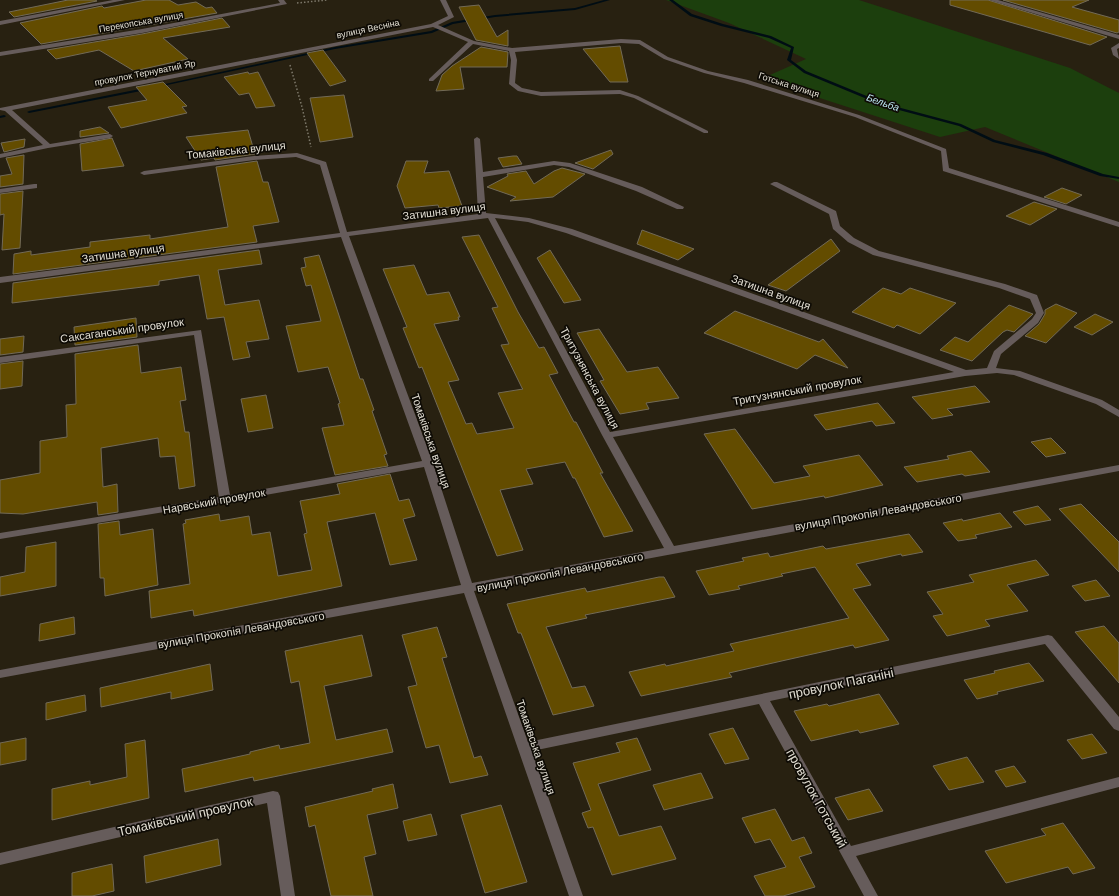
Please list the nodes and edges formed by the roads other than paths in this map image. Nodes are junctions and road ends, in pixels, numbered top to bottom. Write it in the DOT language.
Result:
graph roads {
  1 [pos="122,0"];
  2 [pos="443,0"];
  3 [pos="992,0"];
  4 [pos="1024,0"];
  5 [pos="282,2"];
  6 [pos="1010,5"];
  7 [pos="0,23"];
  8 [pos="433,25"];
  9 [pos="1119,37"];
  10 [pos="472,42"];
  11 [pos="1119,45"];
  12 [pos="512,50"];
  13 [pos="0,54"];
  14 [pos="1119,57"];
  15 [pos="288,58"];
  16 [pos="431,80"];
  17 [pos="3,109"];
  18 [pos="706,132"];
  19 [pos="110,136"];
  20 [pos="477,139"];
  21 [pos="48,146"];
  22 [pos="0,156"];
  23 [pos="144,173"];
  24 [pos="480,175"];
  25 [pos="774,184"];
  26 [pos="34,186"];
  27 [pos="0,191"];
  28 [pos="680,207"];
  29 [pos="486,216"];
  30 [pos="1119,225"];
  31 [pos="344,234"];
  32 [pos="0,280"];
  33 [pos="0,360"];
  34 [pos="991,370"];
  35 [pos="965,373"];
  36 [pos="1119,414"];
  37 [pos="607,435"];
  38 [pos="428,463"];
  39 [pos="1119,468"];
  40 [pos="225,500"];
  41 [pos="0,536"];
  42 [pos="671,551"];
  43 [pos="468,589"];
  44 [pos="0,674"];
  45 [pos="763,699"];
  46 [pos="1119,726"];
  47 [pos="523,748"];
  48 [pos="1119,782"];
  49 [pos="847,853"];
  50 [pos="0,859"];
  51 [pos="288,896"];
  52 [pos="576,896"];
  53 [pos="871,896"];
  1 -- 7 [label="street"];
  2 -- 8 [label="street, вулиця Весніна"];
  3 -- 6 [label="street"];
  4 -- 6 [label="street"];
  5 -- 13 [label="street, Перекопська вулиця"];
  6 -- 9 [label="street"];
  8 -- 10 [label="street, Готська вулиця"];
  8 -- 15 [label="street, вулиця Весніна"];
  10 -- 12 [label="street, Готська вулиця"];
  10 -- 16 [label="street"];
  11 -- 14 [label="street"];
  12 -- 18 [label="street"];
  12 -- 30 [label="street, Готська вулиця"];
  15 -- 17 [label="street, провулок Тернуватий Яр"];
  17 -- 21 [label="street, провулок Тернуватий Яр"];
  19 -- 21 [label="street"];
  20 -- 24 [label="street"];
  21 -- 22 [label="street"];
  23 -- 31 [label="street, Томаківська вулиця"];
  24 -- 28 [label="street"];
  24 -- 29 [label="street"];
  25 -- 34 [label="street"];
  26 -- 27 [label="street"];
  29 -- 31 [label="street, Затишна вулиця"];
  29 -- 35 [label="street, Затишна вулиця"];
  29 -- 37 [label="street, Тритузнянська вулиця"];
  31 -- 32 [label="street, Затишна вулиця"];
  31 -- 38 [label="street, Томаківська вулиця"];
  33 -- 40 [label="street, Саксаганський провулок"];
  34 -- 35 [label="street, Тритузнянський провулок"];
  34 -- 36 [label="street, Тритузнянський провулок"];
  35 -- 37 [label="street, Тритузнянський провулок"];
  37 -- 42 [label="street, Тритузнянська вулиця"];
  38 -- 40 [label="street, Нарвський провулок"];
  38 -- 43 [label="street, Томаківська вулиця"];
  39 -- 42 [label="street, вулиця Прокопія Левандовського"];
  40 -- 41 [label="street, Нарвський провулок"];
  42 -- 43 [label="street, вулиця Прокопія Левандовського"];
  43 -- 44 [label="street, вулиця Прокопія Левандовського"];
  43 -- 47 [label="street, Томаківська вулиця"];
  45 -- 46 [label="street, провулок Паганіні"];
  45 -- 47 [label="street, провулок Паганіні"];
  45 -- 49 [label="street, провулок Готський"];
  47 -- 52 [label="street, Томаківська вулиця"];
  48 -- 49 [label="street"];
  49 -- 53 [label="street, провулок Готський"];
  50 -- 51 [label="street, Томаківський провулок"];
}
